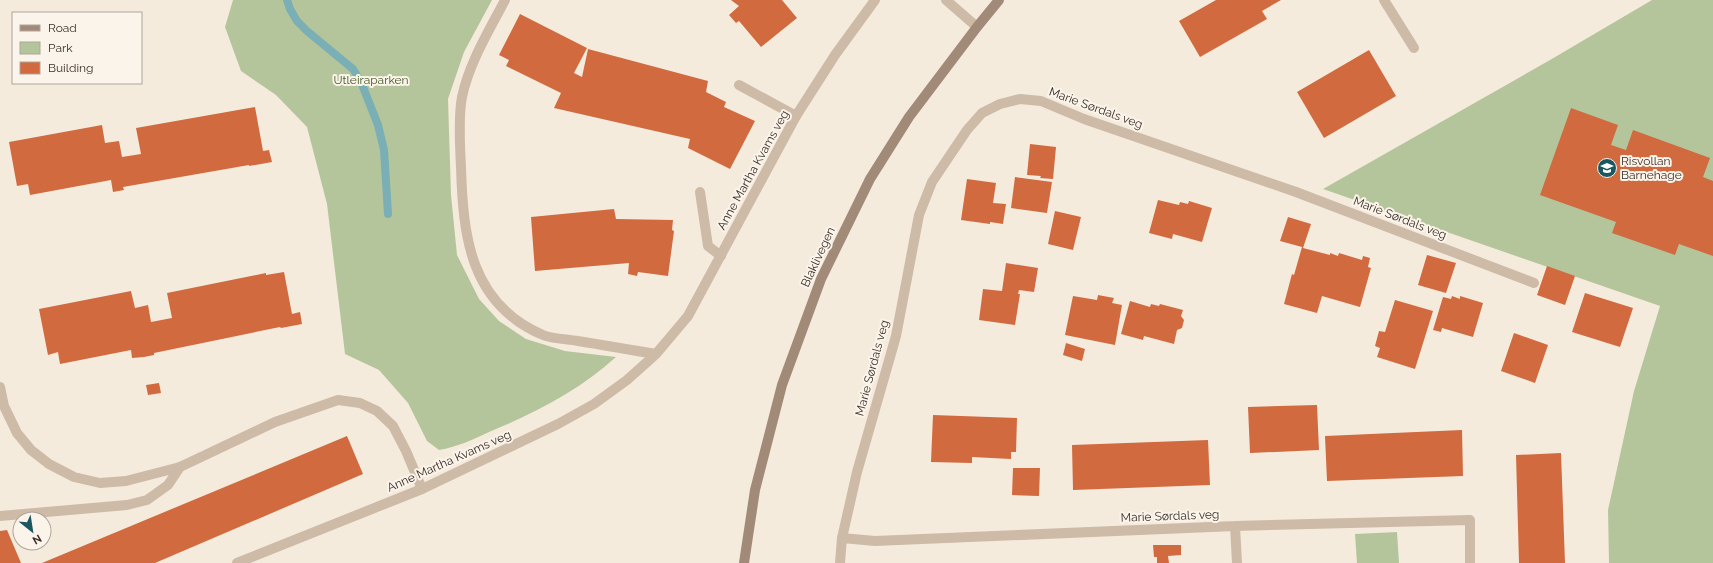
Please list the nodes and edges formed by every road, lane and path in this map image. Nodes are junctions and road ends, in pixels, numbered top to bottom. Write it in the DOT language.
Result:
graph roads {
  1 [pos="505,0"];
  2 [pos="875,0"];
  3 [pos="946,0"];
  4 [pos="999,0"];
  5 [pos="1384,0"];
  6 [pos="977,27"];
  7 [pos="1414,48"];
  8 [pos="739,85"];
  9 [pos="796,116"];
  10 [pos="700,192"];
  11 [pos="721,256"];
  12 [pos="1534,283"];
  13 [pos="656,354"];
  14 [pos="0,387"];
  15 [pos="180,467"];
  16 [pos="422,489"];
  17 [pos="0,516"];
  18 [pos="1235,526"];
  19 [pos="842,538"];
  20 [pos="237,563"];
  21 [pos="744,563"];
  22 [pos="840,563"];
  23 [pos="1237,563"];
  24 [pos="1470,563"];
  1 -- 13 [label="street"];
  2 -- 9 [label="street, Anne Martha Kvams veg"];
  3 -- 6 [label="street"];
  4 -- 6 [label="main road, Blaklivegen"];
  5 -- 7 [label="street"];
  6 -- 21 [label="main road, Blaklivegen"];
  8 -- 9 [label="street"];
  9 -- 11 [label="street, Anne Martha Kvams veg"];
  10 -- 11 [label="street"];
  11 -- 13 [label="street, Anne Martha Kvams veg"];
  12 -- 19 [label="street, Marie Sørdals veg"];
  13 -- 16 [label="street, Anne Martha Kvams veg"];
  14 -- 15 [label="street"];
  15 -- 16 [label="street"];
  15 -- 17 [label="street"];
  16 -- 20 [label="street, Anne Martha Kvams veg"];
  18 -- 19 [label="street, Marie Sørdals veg"];
  18 -- 23 [label="street, Marie Sørdals veg"];
  18 -- 24 [label="street, Marie Sørdals veg"];
  19 -- 22 [label="street, Marie Sørdals veg"];
}
